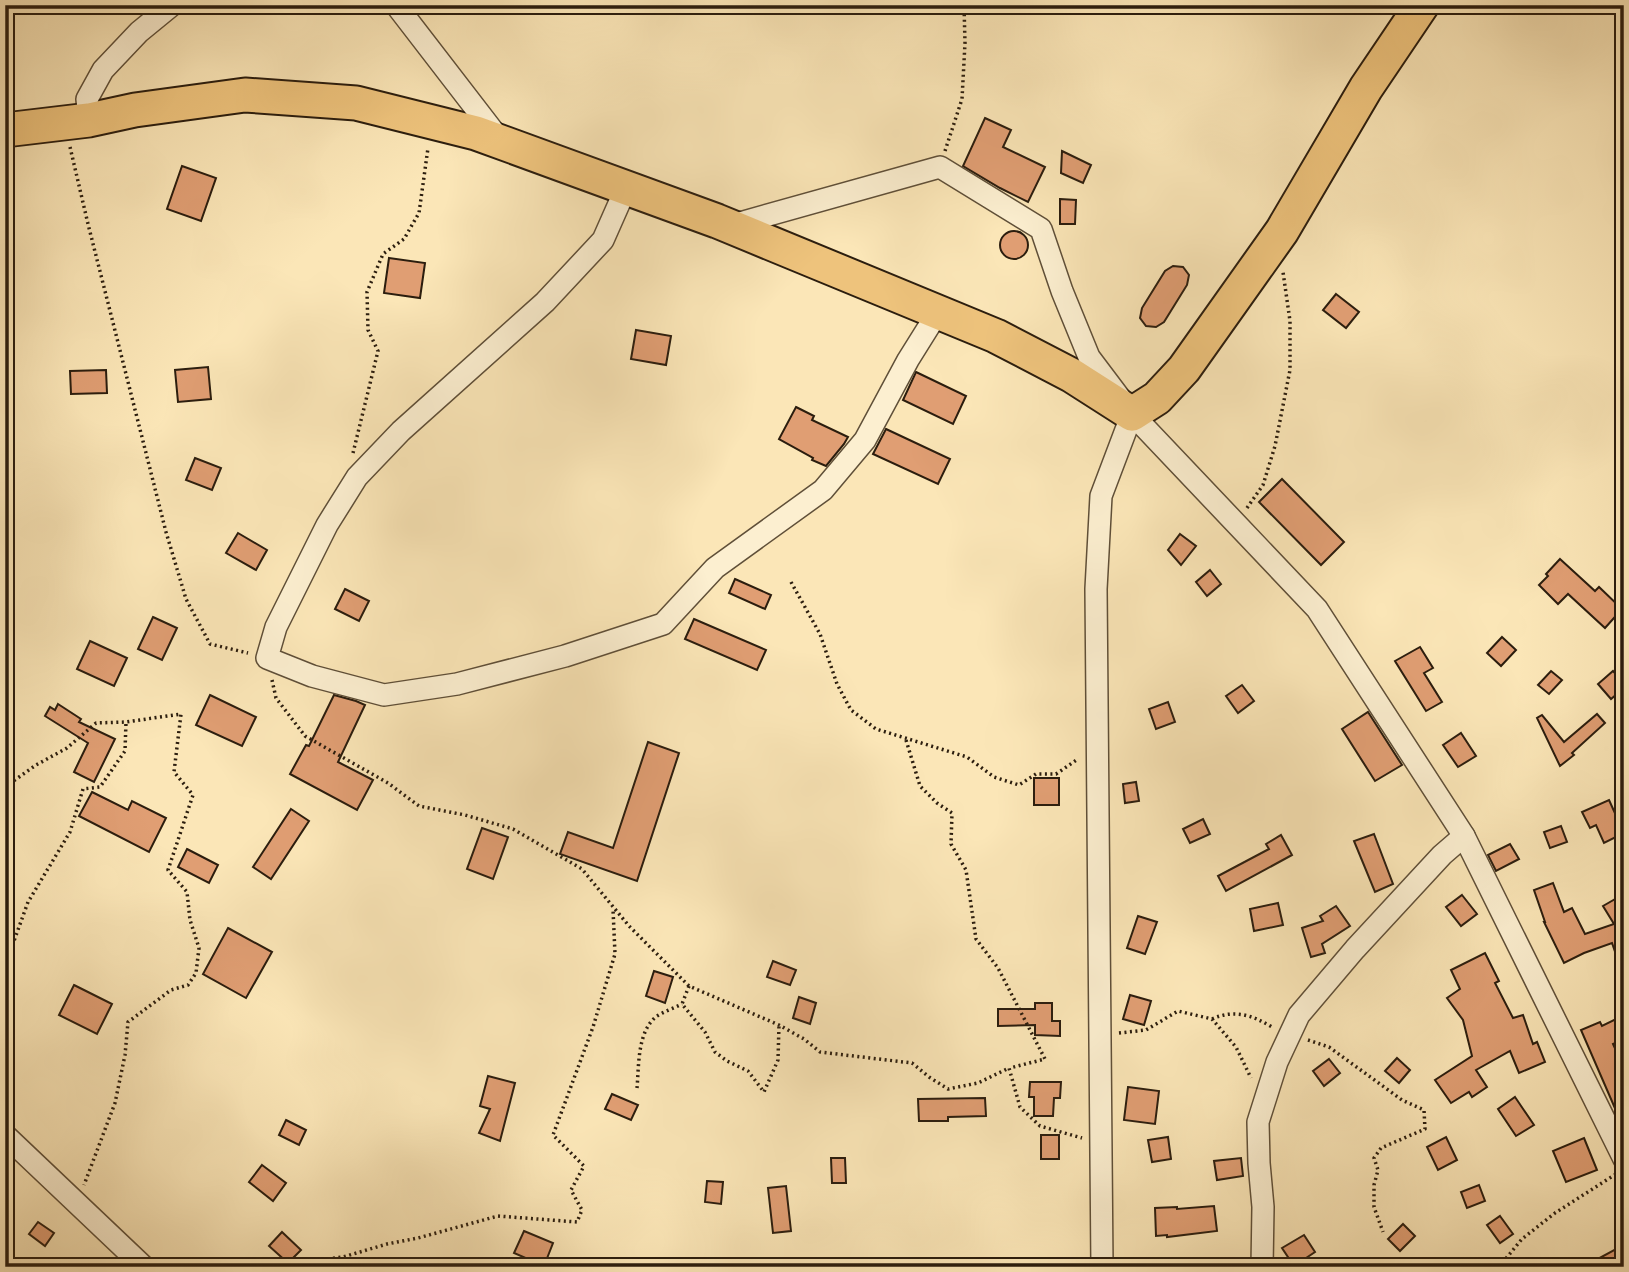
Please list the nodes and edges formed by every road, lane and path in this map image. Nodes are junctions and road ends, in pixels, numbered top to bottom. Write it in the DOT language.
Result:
graph roads {
  1 [pos="172,5"];
  2 [pos="396,5"];
  3 [pos="964,5"];
  4 [pos="1422,5"];
  5 [pos="77,121"];
  6 [pos="433,122"];
  7 [pos="5,130"];
  8 [pos="501,142"];
  9 [pos="940,167"];
  10 [pos="626,188"];
  11 [pos="729,226"];
  12 [pos="1283,271"];
  13 [pos="938,312"];
  14 [pos="1132,414"];
  15 [pos="349,489"];
  16 [pos="1236,524"];
  17 [pos="791,582"];
  18 [pos="267,658"];
  19 [pos="126,722"];
  20 [pos="906,740"];
  21 [pos="1097,754"];
  22 [pos="5,787"];
  23 [pos="1464,836"];
  24 [pos="613,906"];
  25 [pos="5,966"];
  26 [pos="689,986"];
  27 [pos="682,1003"];
  28 [pos="1212,1019"];
  29 [pos="779,1025"];
  30 [pos="1100,1036"];
  31 [pos="1288,1037"];
  32 [pos="1009,1068"];
  33 [pos="637,1088"];
  34 [pos="1263,1106"];
  35 [pos="5,1135"];
  36 [pos="1101,1143"];
  37 [pos="1624,1159"];
  38 [pos="1624,1170"];
  39 [pos="77,1203"];
  40 [pos="1383,1232"];
  41 [pos="144,1267"];
  42 [pos="302,1267"];
  43 [pos="1102,1267"];
  44 [pos="1262,1267"];
  45 [pos="1499,1267"];
  1 -- 5 [label="street"];
  2 -- 8 [label="street"];
  3 -- 9 [label="path"];
  4 -- 14 [label="main road"];
  5 -- 6 [label="main road"];
  5 -- 7 [label="main road"];
  5 -- 18 [label="path"];
  6 -- 8 [label="main road"];
  6 -- 15 [label="path"];
  8 -- 10 [label="main road"];
  9 -- 11 [label="street"];
  9 -- 14 [label="street"];
  10 -- 11 [label="main road"];
  10 -- 15 [label="street"];
  11 -- 13 [label="main road"];
  12 -- 16 [label="path"];
  13 -- 14 [label="main road"];
  13 -- 18 [label="street"];
  14 -- 16 [label="street"];
  14 -- 21 [label="street"];
  15 -- 18 [label="street"];
  16 -- 23 [label="street"];
  17 -- 20 [label="path"];
  18 -- 24 [label="path"];
  19 -- 22 [label="path"];
  19 -- 25 [label="path"];
  19 -- 39 [label="path"];
  20 -- 21 [label="path"];
  20 -- 32 [label="path"];
  21 -- 30 [label="street"];
  23 -- 31 [label="street"];
  23 -- 37 [label="street"];
  24 -- 26 [label="path"];
  24 -- 42 [label="path"];
  26 -- 27 [label="path"];
  26 -- 29 [label="path"];
  27 -- 29 [label="path"];
  27 -- 33 [label="path"];
  28 -- 30 [label="path"];
  28 -- 31 [label="path"];
  28 -- 34 [label="path"];
  29 -- 32 [label="path"];
  30 -- 36 [label="street"];
  31 -- 34 [label="street"];
  31 -- 40 [label="path"];
  32 -- 36 [label="path"];
  34 -- 44 [label="street"];
  35 -- 39 [label="street"];
  36 -- 43 [label="street"];
  38 -- 45 [label="path"];
  39 -- 41 [label="street"];
}
